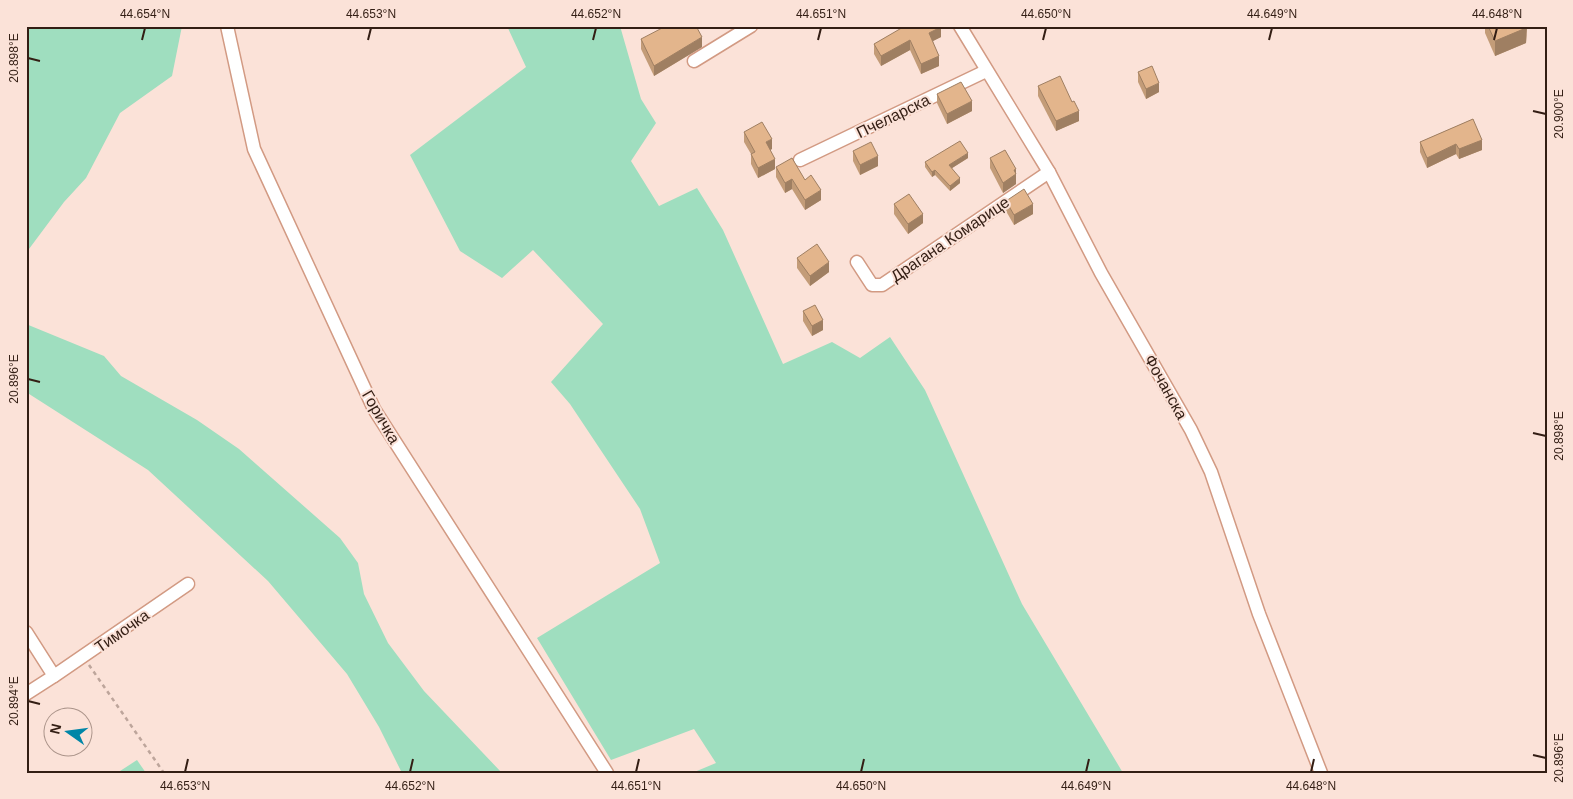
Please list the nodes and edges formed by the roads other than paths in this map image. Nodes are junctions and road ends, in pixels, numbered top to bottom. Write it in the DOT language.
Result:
graph roads {
  1 [pos="227,26"];
  2 [pos="751,26"];
  3 [pos="960,26"];
  4 [pos="694,61"];
  5 [pos="986,72"];
  6 [pos="800,160"];
  7 [pos="1049,172"];
  8 [pos="857,262"];
  9 [pos="188,584"];
  10 [pos="26,632"];
  11 [pos="54,676"];
  12 [pos="26,694"];
  13 [pos="607,773"];
  14 [pos="1321,773"];
  1 -- 13 [label="street, Горичка"];
  2 -- 4 [label="street"];
  3 -- 5 [label="street, Фочанска"];
  5 -- 6 [label="street, Пчеларска"];
  5 -- 7 [label="street, Фочанска"];
  7 -- 8 [label="street, Драгана Комарице"];
  7 -- 14 [label="street, Фочанска"];
  9 -- 11 [label="street, Тимочка"];
  10 -- 11 [label="street"];
  11 -- 12 [label="street, Тимочка"];
}
